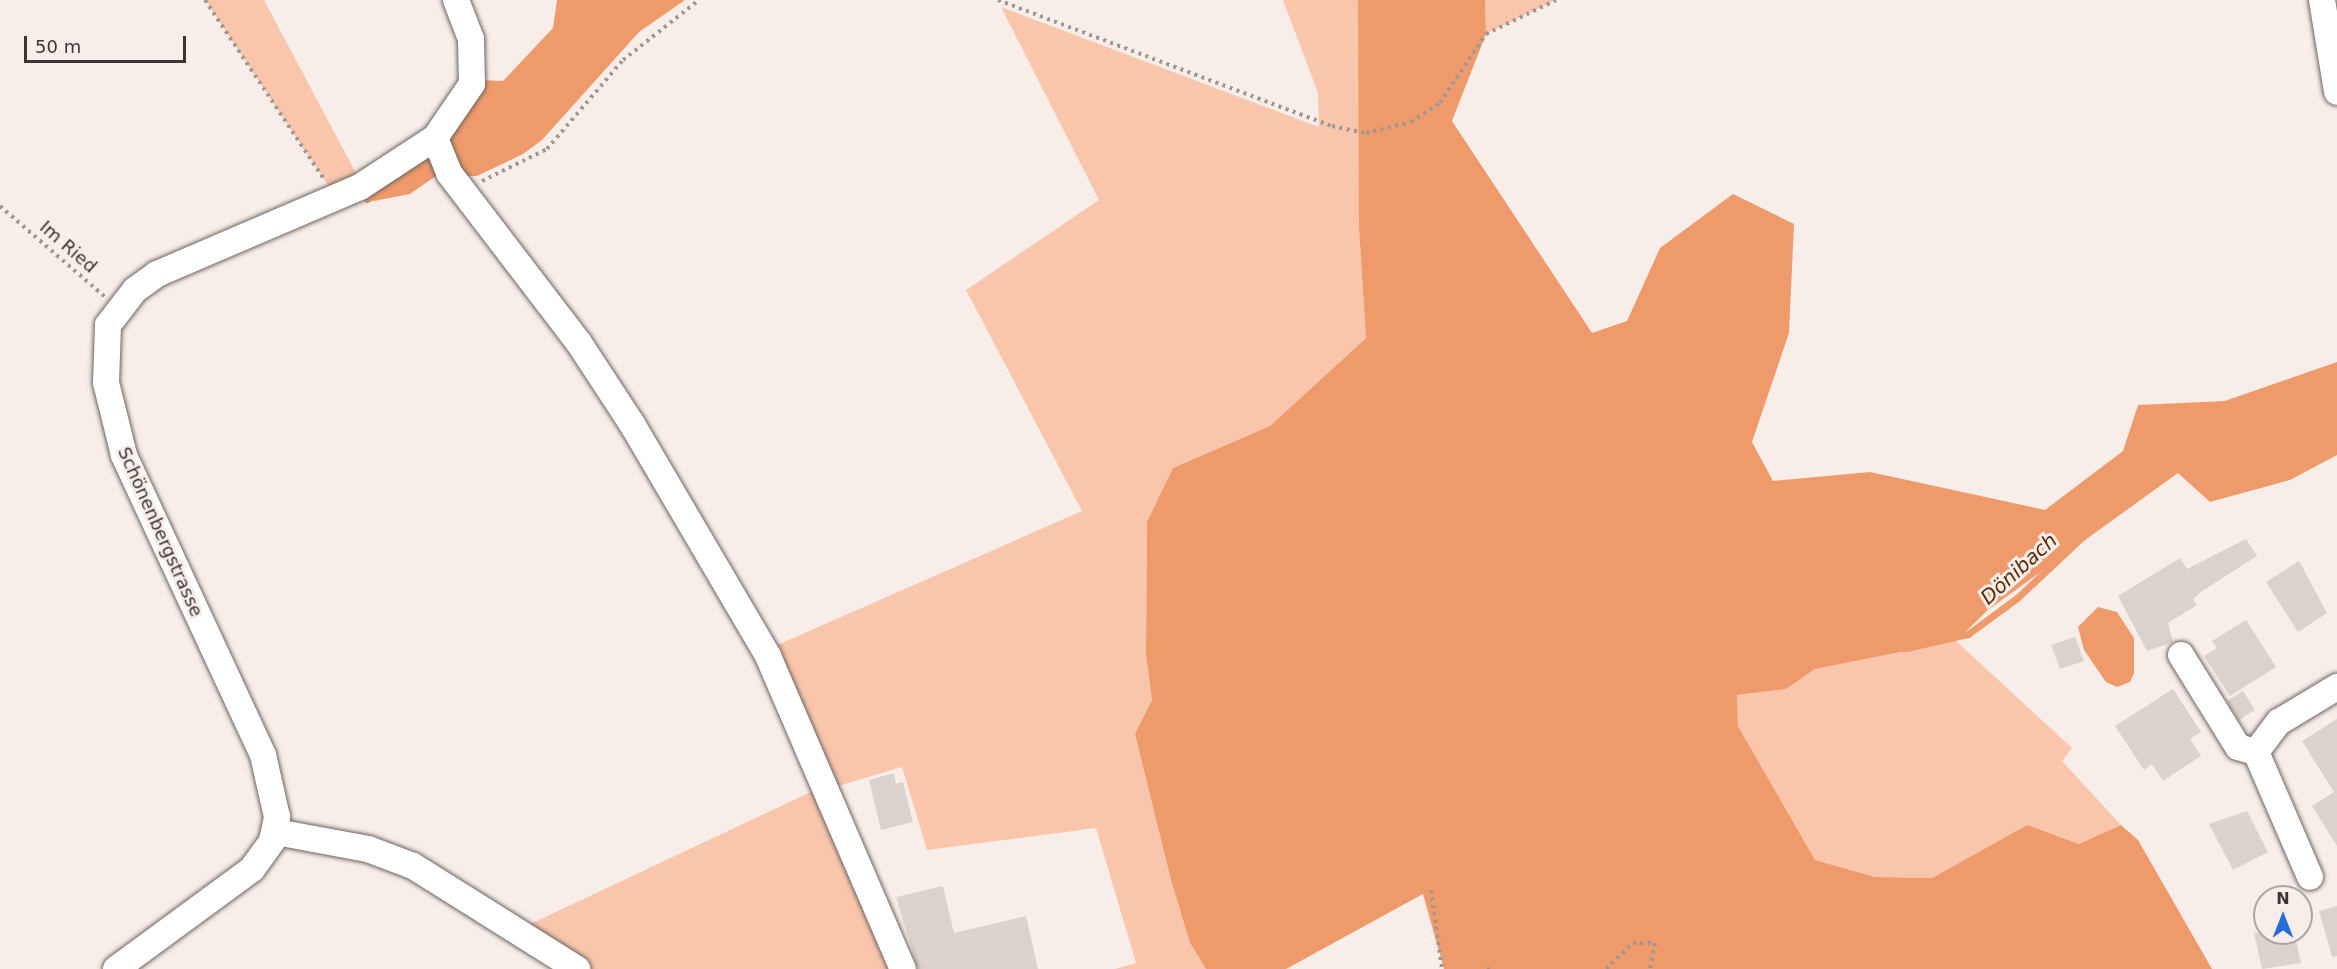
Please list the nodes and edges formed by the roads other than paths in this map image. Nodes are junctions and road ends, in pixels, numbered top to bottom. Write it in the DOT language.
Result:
graph roads {
  1 [pos="456,0"];
  2 [pos="2322,0"];
  3 [pos="2337,92"];
  4 [pos="435,138"];
  5 [pos="2181,655"];
  6 [pos="2337,687"];
  7 [pos="2256,752"];
  8 [pos="276,832"];
  9 [pos="2310,877"];
  10 [pos="116,969"];
  11 [pos="577,969"];
  12 [pos="903,969"];
  1 -- 4 [label="street, Schönenbergstrasse"];
  2 -- 3 [label="street"];
  4 -- 8 [label="street, Schönenbergstrasse"];
  4 -- 12 [label="street"];
  5 -- 7 [label="street"];
  6 -- 7 [label="street"];
  7 -- 9 [label="street"];
  8 -- 10 [label="street, Schönenbergstrasse"];
  8 -- 11 [label="street"];
}
